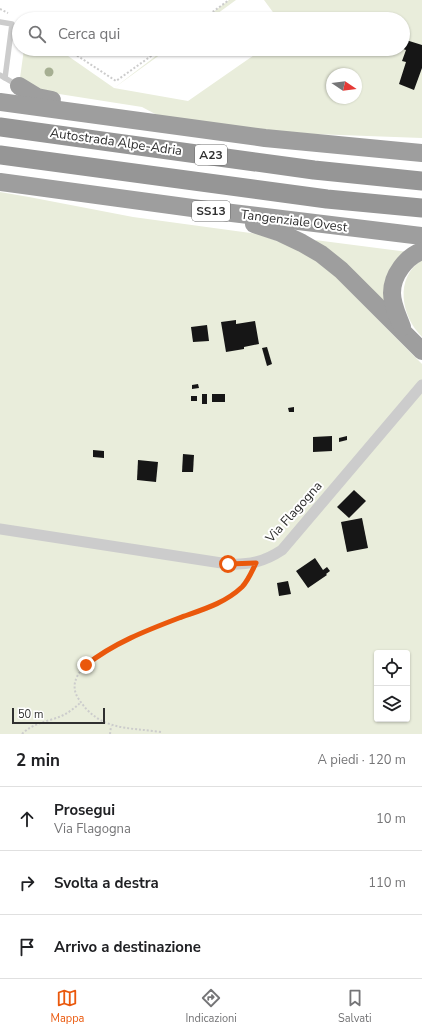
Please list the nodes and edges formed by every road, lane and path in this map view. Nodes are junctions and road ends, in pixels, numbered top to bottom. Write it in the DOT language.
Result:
graph roads {
  1 [pos="229,0"];
  2 [pos="213,12"];
  3 [pos="0,22"];
  4 [pos="78,56"];
  5 [pos="151,56"];
  6 [pos="8,80"];
  7 [pos="0,102"];
  8 [pos="152,122"];
  9 [pos="0,127"];
  10 [pos="422,153"];
  11 [pos="0,155"];
  12 [pos="422,180"];
  13 [pos="0,182"];
  14 [pos="422,208"];
  15 [pos="207,210"];
  16 [pos="422,236"];
  17 [pos="422,251"];
  18 [pos="404,331"];
  19 [pos="422,351"];
  20 [pos="422,385"];
  21 [pos="0,529"];
  22 [pos="256,563"];
  23 [pos="81,702"];
  24 [pos="111,726"];
  25 [pos="161,732"];
  26 [pos="22,734"];
  27 [pos="110,734"];
  1 -- 2 [label="path"];
  3 -- 6 [label="lane"];
  4 -- 5 [label="path"];
  6 -- 8 [label="highway"];
  7 -- 8 [label="highway"];
  8 -- 10 [label="highway"];
  9 -- 12 [label="highway, Autostrada Alpe-Adria / A23"];
  11 -- 14 [label="highway, A23"];
  13 -- 15 [label="highway, Tangenziale Ovest / SS13"];
  15 -- 16 [label="highway, Tangenziale Ovest / SS13"];
  15 -- 18 [label="highway"];
  17 -- 18 [label="highway"];
  18 -- 19 [label="highway"];
  20 -- 22 [label="street, Via Flagogna"];
  21 -- 22 [label="street, Via Flagogna"];
  22 -- 23 [label="path"];
  23 -- 24 [label="path"];
  23 -- 26 [label="path"];
  24 -- 25 [label="path"];
  24 -- 27 [label="path"];
}
